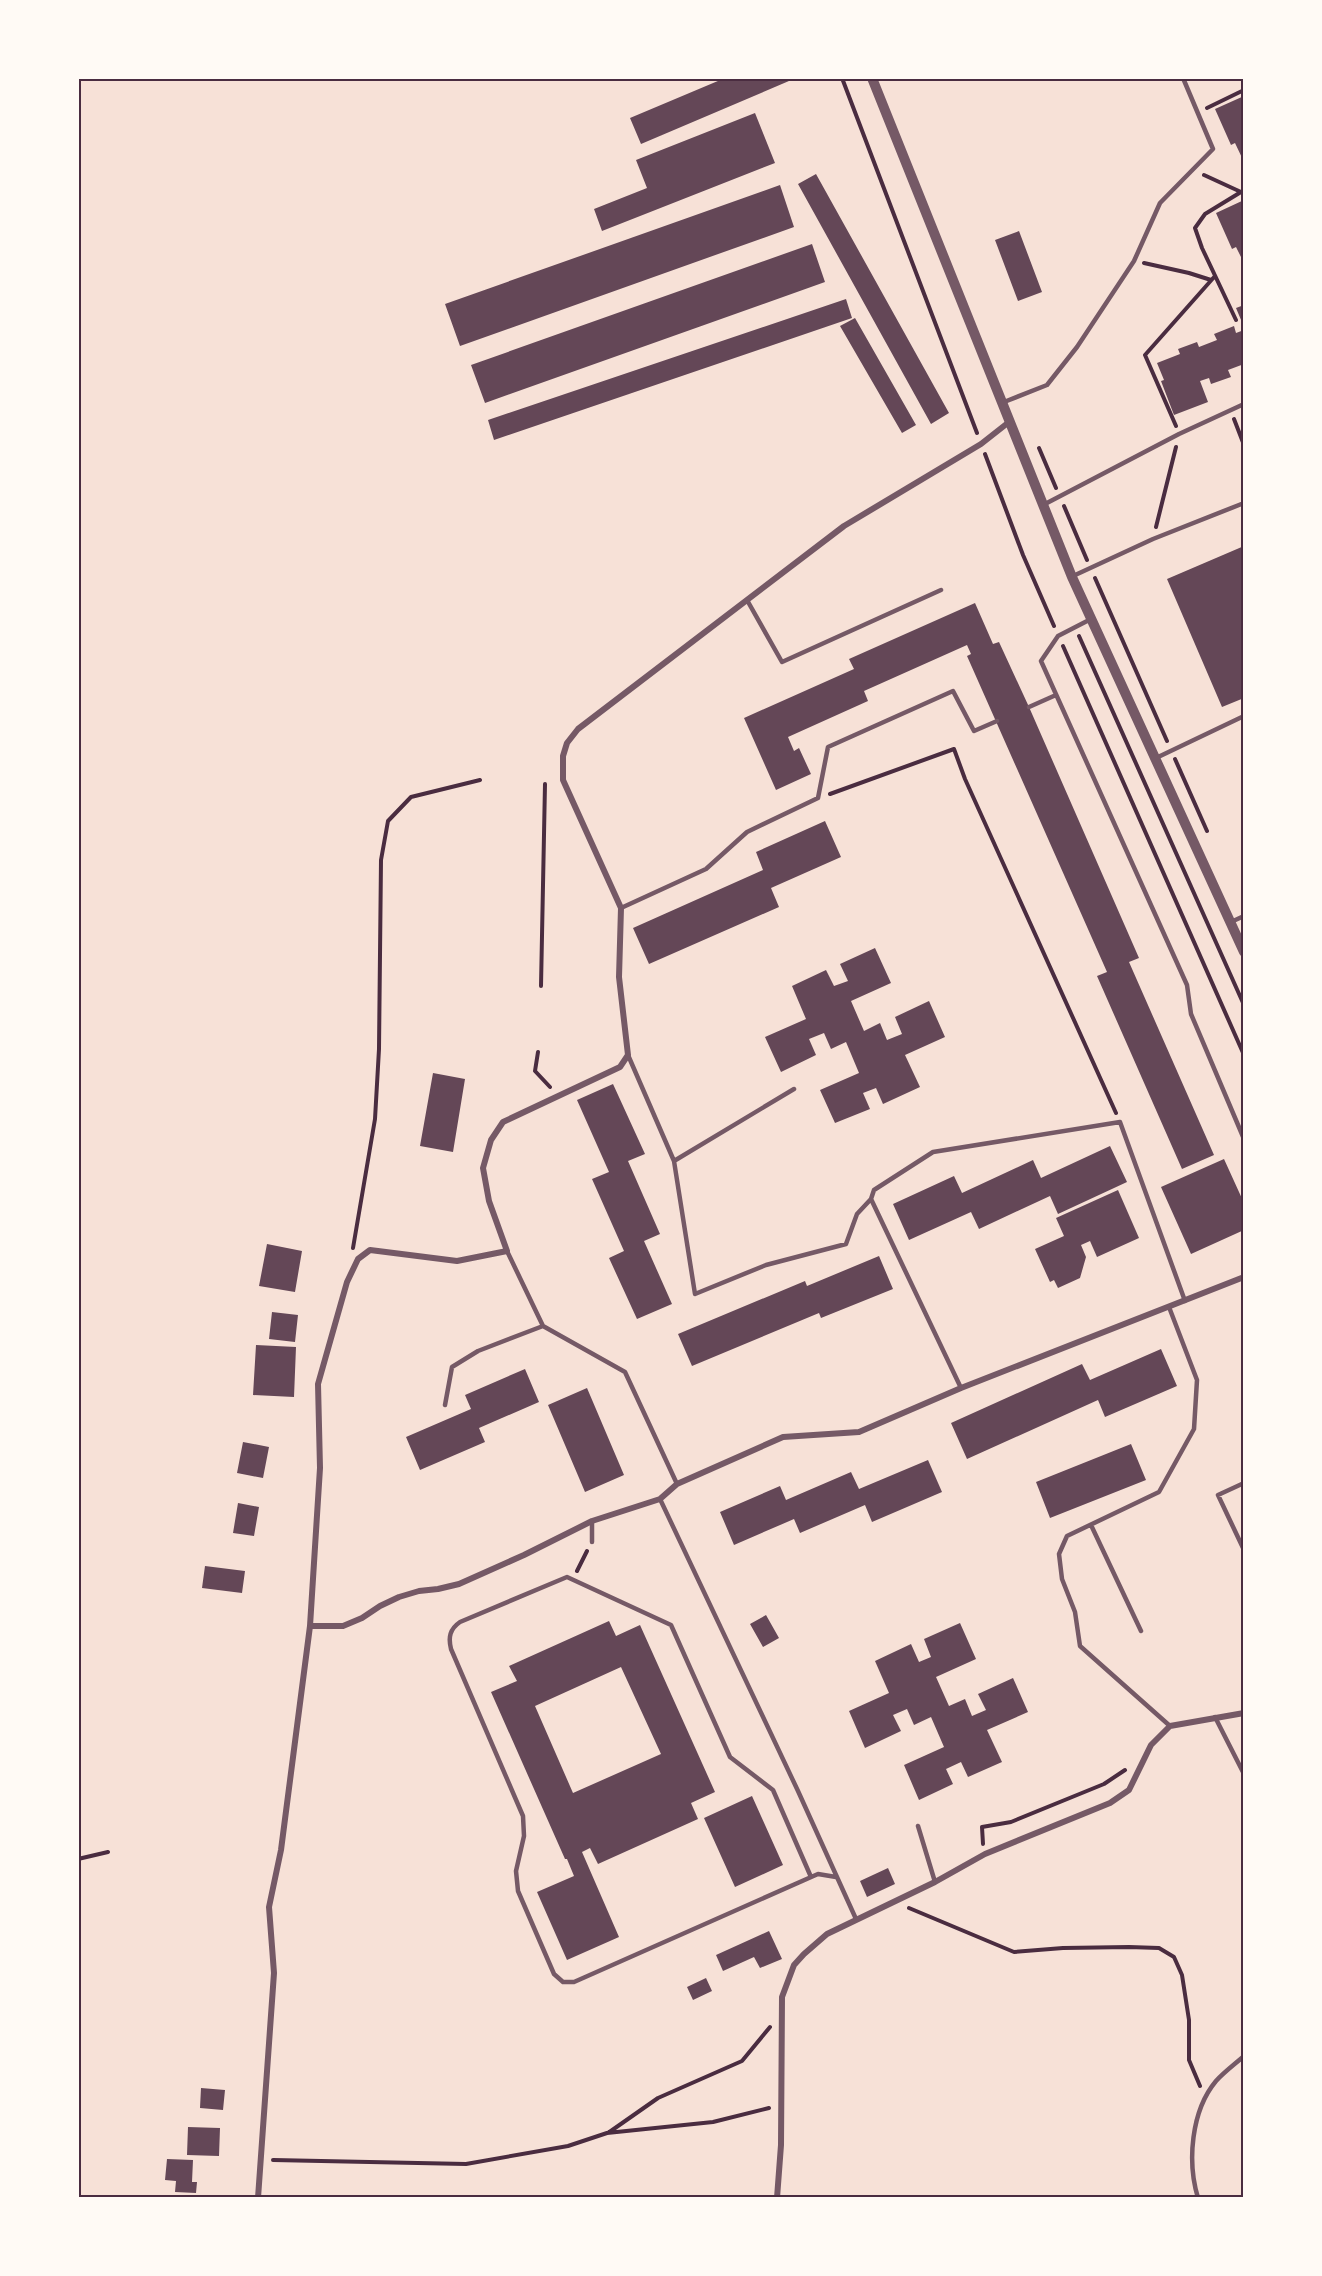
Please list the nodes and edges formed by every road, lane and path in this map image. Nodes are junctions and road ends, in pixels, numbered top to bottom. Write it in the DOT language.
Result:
graph roads {
  1 [pos="842,78"];
  2 [pos="872,78"];
  3 [pos="1183,78"];
  4 [pos="1244,90"];
  5 [pos="1197,112"];
  6 [pos="1192,170"];
  7 [pos="1242,191"];
  8 [pos="1134,261"];
  9 [pos="1213,278"];
  10 [pos="1236,320"];
  11 [pos="1002,403"];
  12 [pos="1244,404"];
  13 [pos="1230,410"];
  14 [pos="1009,422"];
  15 [pos="1179,434"];
  16 [pos="981,444"];
  17 [pos="1244,445"];
  18 [pos="1244,503"];
  19 [pos="1042,505"];
  20 [pos="1153,539"];
  21 [pos="1072,577"];
  22 [pos="940,590"];
  23 [pos="747,600"];
  24 [pos="1091,619"];
  25 [pos="1058,636"];
  26 [pos="1056,695"];
  27 [pos="1029,707"];
  28 [pos="1244,716"];
  29 [pos="997,721"];
  30 [pos="1156,758"];
  31 [pos="480,780"];
  32 [pos="545,783"];
  33 [pos="818,798"];
  34 [pos="621,908"];
  35 [pos="1244,916"];
  36 [pos="1231,922"];
  37 [pos="1244,952"];
  38 [pos="541,986"];
  39 [pos="538,1052"];
  40 [pos="628,1055"];
  41 [pos="1244,1055"];
  42 [pos="794,1089"];
  43 [pos="559,1097"];
  44 [pos="1120,1122"];
  45 [pos="1244,1139"];
  46 [pos="674,1161"];
  47 [pos="871,1199"];
  48 [pos="507,1251"];
  49 [pos="1244,1277"];
  50 [pos="347,1282"];
  51 [pos="1185,1301"];
  52 [pos="1168,1307"];
  53 [pos="543,1326"];
  54 [pos="961,1388"];
  55 [pos="445,1405"];
  56 [pos="1244,1483"];
  57 [pos="677,1484"];
  58 [pos="660,1498"];
  59 [pos="592,1521"];
  60 [pos="1091,1525"];
  61 [pos="591,1542"];
  62 [pos="1244,1550"];
  63 [pos="573,1580"];
  64 [pos="310,1626"];
  65 [pos="1141,1631"];
  66 [pos="1244,1713"];
  67 [pos="1215,1717"];
  68 [pos="1170,1726"];
  69 [pos="1127,1768"];
  70 [pos="1244,1774"];
  71 [pos="918,1826"];
  72 [pos="108,1852"];
  73 [pos="985,1854"];
  74 [pos="78,1859"];
  75 [pos="811,1877"];
  76 [pos="836,1877"];
  77 [pos="935,1882"];
  78 [pos="894,1901"];
  79 [pos="856,1919"];
  80 [pos="781,2014"];
  81 [pos="1244,2056"];
  82 [pos="1206,2100"];
  83 [pos="781,2105"];
  84 [pos="607,2133"];
  85 [pos="260,2160"];
  86 [pos="258,2198"];
  87 [pos="777,2198"];
  88 [pos="1198,2198"];
  1 -- 16 [label="path"];
  2 -- 11 [label="street"];
  3 -- 5 [label="lane"];
  4 -- 5 [label="path"];
  5 -- 6 [label="lane"];
  6 -- 7 [label="path"];
  6 -- 8 [label="lane"];
  7 -- 9 [label="path"];
  8 -- 9 [label="path"];
  8 -- 11 [label="lane"];
  9 -- 10 [label="path"];
  9 -- 15 [label="path"];
  11 -- 14 [label="street"];
  12 -- 13 [label="lane"];
  13 -- 15 [label="lane"];
  13 -- 17 [label="path"];
  14 -- 16 [label="street"];
  14 -- 19 [label="street"];
  15 -- 19 [label="lane"];
  15 -- 20 [label="path"];
  16 -- 23 [label="street"];
  16 -- 25 [label="path"];
  18 -- 20 [label="lane"];
  19 -- 21 [label="street"];
  20 -- 21 [label="lane"];
  21 -- 24 [label="street"];
  22 -- 23 [label="lane"];
  23 -- 34 [label="street"];
  24 -- 25 [label="lane"];
  24 -- 30 [label="street"];
  25 -- 26 [label="lane"];
  25 -- 41 [label="path"];
  26 -- 27 [label="lane"];
  26 -- 45 [label="lane"];
  28 -- 30 [label="lane"];
  29 -- 33 [label="lane"];
  30 -- 36 [label="street"];
  31 -- 50 [label="path"];
  32 -- 38 [label="path"];
  33 -- 34 [label="lane"];
  33 -- 44 [label="path"];
  34 -- 40 [label="street"];
  35 -- 36 [label="lane"];
  36 -- 37 [label="street"];
  39 -- 43 [label="path"];
  40 -- 43 [label="street"];
  40 -- 46 [label="lane"];
  42 -- 46 [label="lane"];
  43 -- 48 [label="street"];
  44 -- 47 [label="lane"];
  44 -- 51 [label="lane"];
  46 -- 47 [label="lane"];
  47 -- 54 [label="lane"];
  48 -- 50 [label="street"];
  48 -- 53 [label="lane"];
  49 -- 51 [label="street"];
  50 -- 64 [label="street"];
  51 -- 52 [label="street"];
  52 -- 54 [label="street"];
  52 -- 60 [label="lane"];
  53 -- 55 [label="lane"];
  53 -- 57 [label="lane"];
  54 -- 57 [label="street"];
  56 -- 62 [label="lane"];
  57 -- 58 [label="street"];
  58 -- 59 [label="street"];
  58 -- 76 [label="lane"];
  59 -- 61 [label="lane"];
  59 -- 64 [label="street"];
  60 -- 65 [label="lane"];
  60 -- 68 [label="lane"];
  61 -- 63 [label="path"];
  63 -- 75 [label="lane"];
  63 -- 75 [label="lane"];
  64 -- 85 [label="street"];
  66 -- 67 [label="street"];
  67 -- 68 [label="street"];
  67 -- 70 [label="lane"];
  68 -- 73 [label="street"];
  69 -- 73 [label="path"];
  71 -- 77 [label="lane"];
  72 -- 74 [label="path"];
  73 -- 77 [label="street"];
  75 -- 76 [label="lane"];
  76 -- 79 [label="lane"];
  77 -- 78 [label="street"];
  78 -- 79 [label="street"];
  78 -- 82 [label="path"];
  79 -- 80 [label="street"];
  80 -- 83 [label="street"];
  80 -- 84 [label="path"];
  81 -- 82 [label="lane"];
  82 -- 88 [label="lane"];
  83 -- 84 [label="path"];
  83 -- 87 [label="street"];
  84 -- 85 [label="path"];
  85 -- 86 [label="street"];
}
